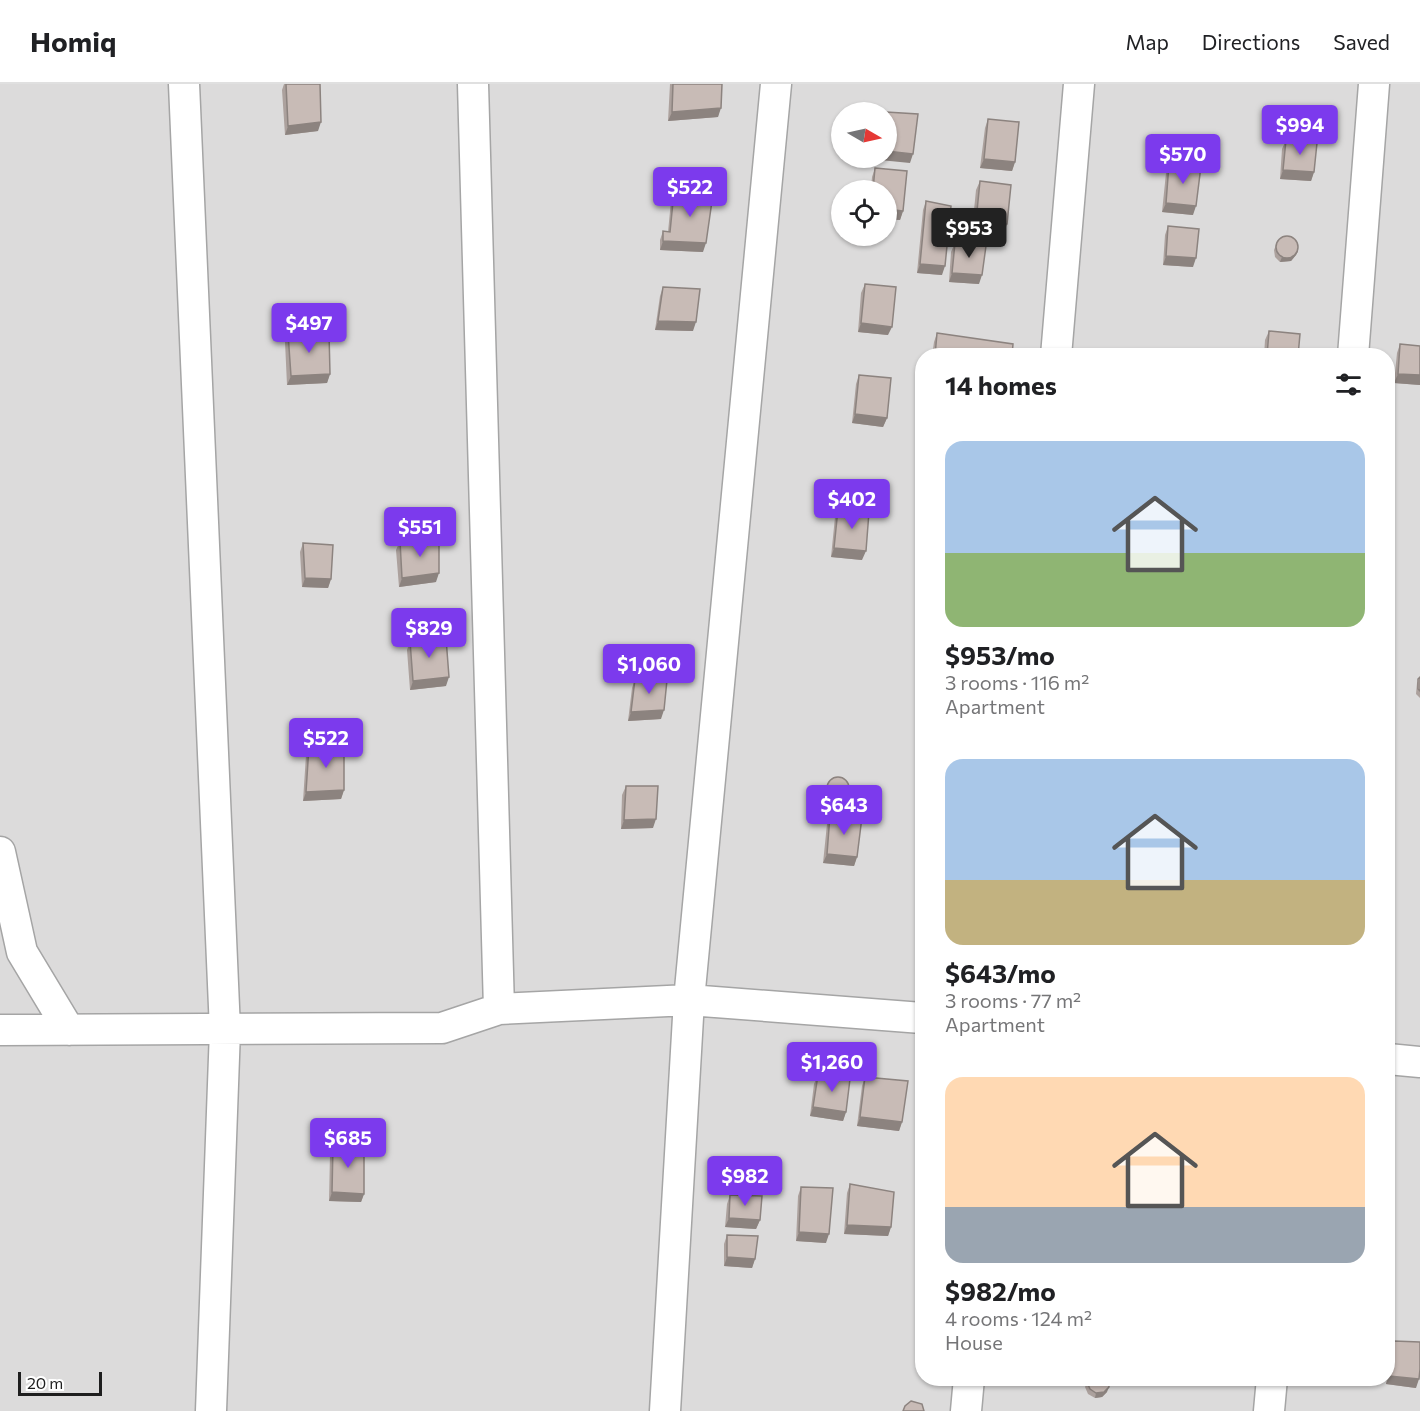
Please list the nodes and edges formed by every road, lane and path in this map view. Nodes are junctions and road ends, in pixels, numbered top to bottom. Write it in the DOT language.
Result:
graph roads {
  1 [pos="184,84"];
  2 [pos="472,84"];
  3 [pos="776,84"];
  4 [pos="1079,84"];
  5 [pos="1374,84"];
  6 [pos="1057,348"];
  7 [pos="1354,348"];
  8 [pos="0,852"];
  9 [pos="689,1000"];
  10 [pos="499,1009"];
  11 [pos="915,1017"];
  12 [pos="0,1030"];
  13 [pos="69,1030"];
  14 [pos="225,1030"];
  15 [pos="1395,1060"];
  16 [pos="1420,1062"];
  17 [pos="968,1386"];
  18 [pos="1271,1386"];
  19 [pos="211,1411"];
  20 [pos="664,1411"];
  21 [pos="966,1411"];
  22 [pos="1269,1411"];
  1 -- 14 [label="street"];
  2 -- 10 [label="street"];
  3 -- 9 [label="street"];
  4 -- 6 [label="street"];
  5 -- 7 [label="street"];
  8 -- 13 [label="street"];
  9 -- 10 [label="street"];
  9 -- 11 [label="street"];
  9 -- 20 [label="street"];
  10 -- 14 [label="street"];
  12 -- 13 [label="street"];
  13 -- 14 [label="street"];
  14 -- 19 [label="street"];
  15 -- 16 [label="street"];
  17 -- 21 [label="street"];
  18 -- 22 [label="street"];
}
